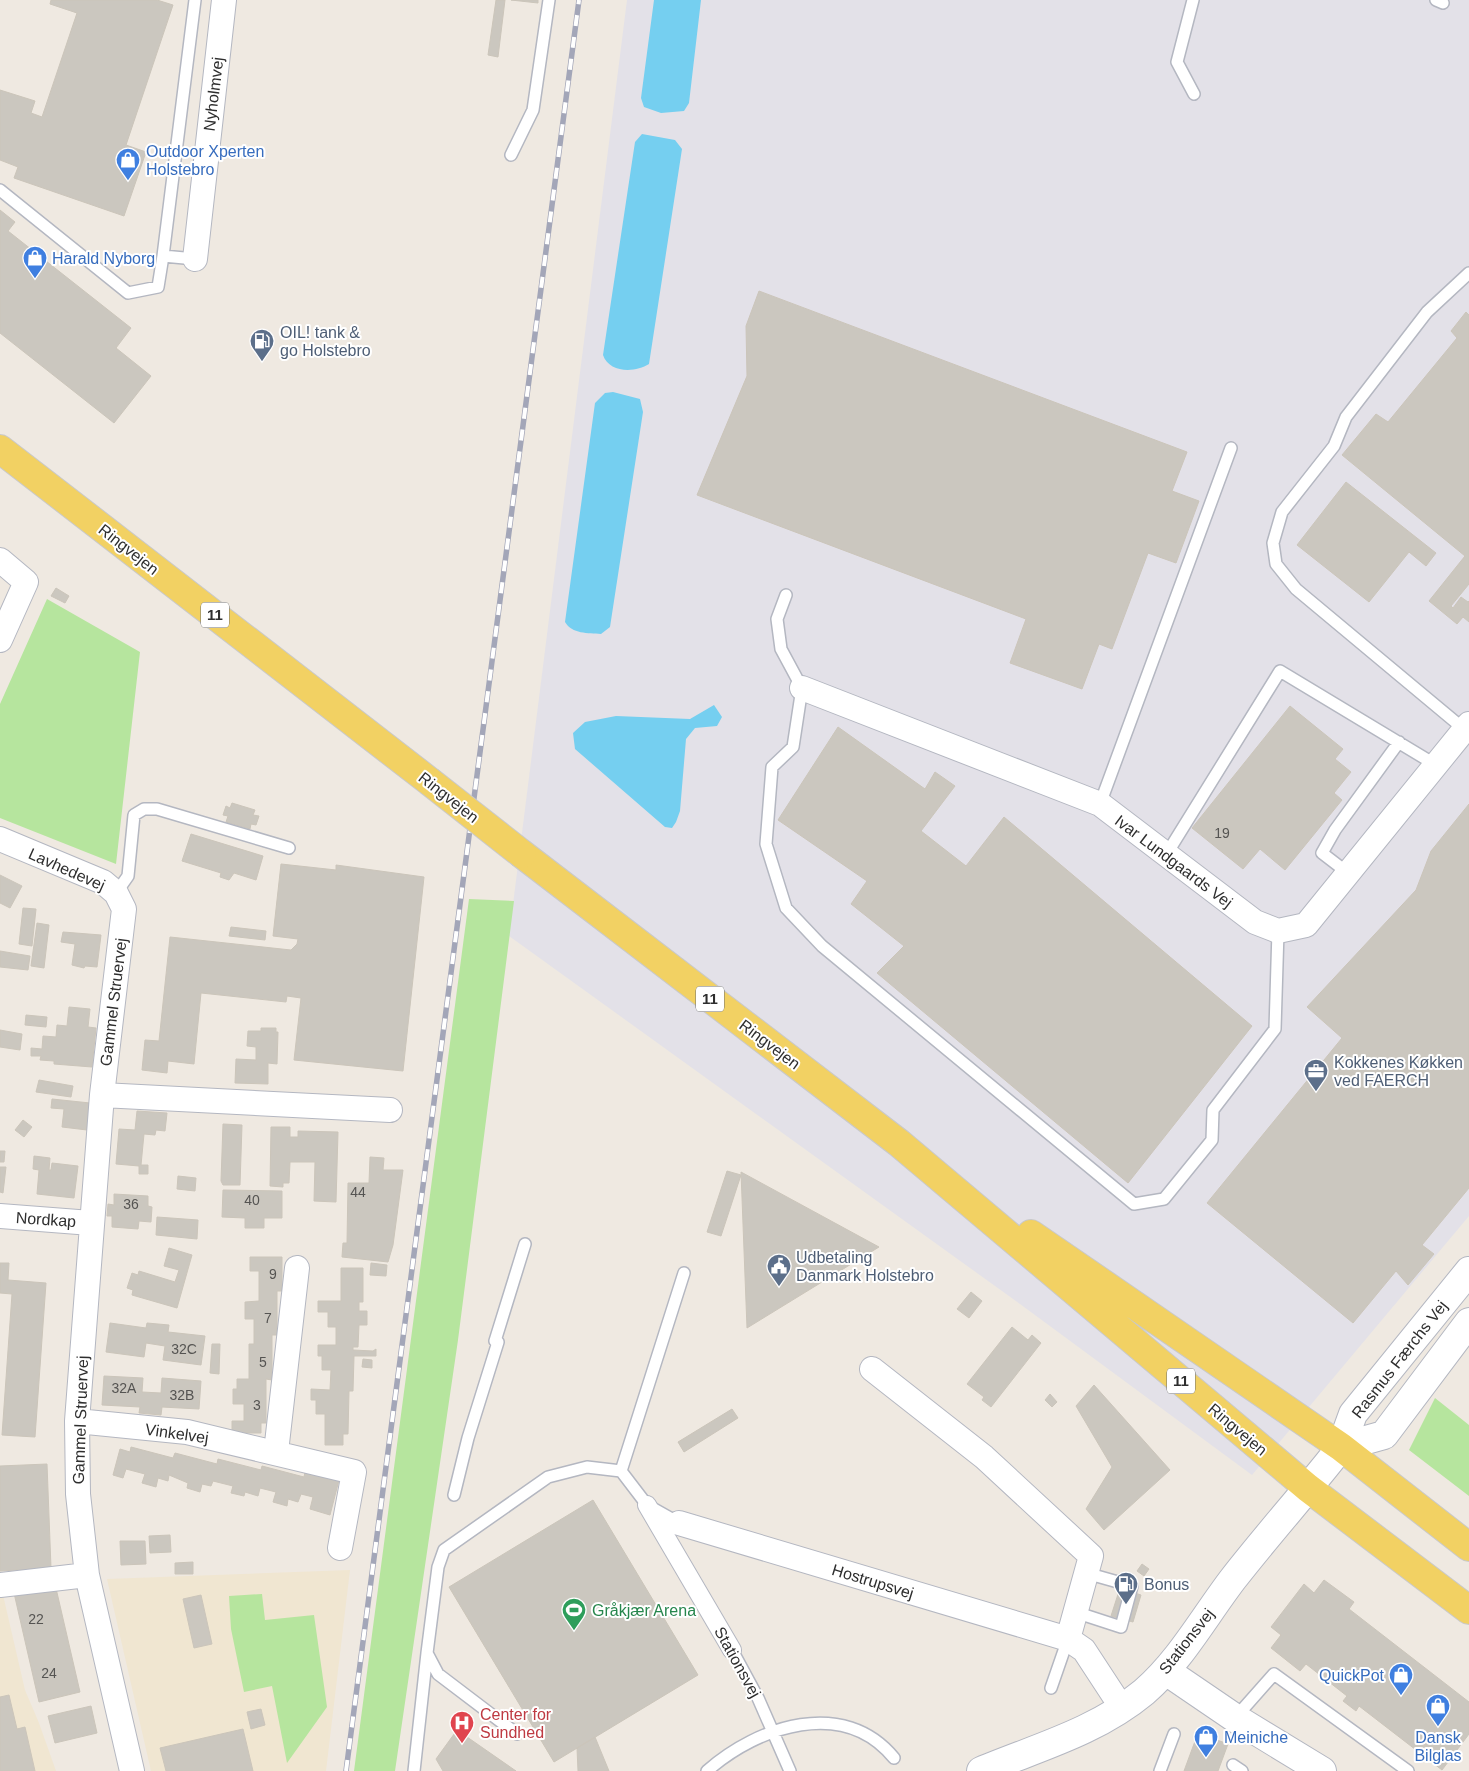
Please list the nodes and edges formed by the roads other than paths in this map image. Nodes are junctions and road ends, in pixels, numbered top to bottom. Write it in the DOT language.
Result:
graph roads {
  1 [pos="195,0"];
  2 [pos="224,0"];
  3 [pos="549,0"];
  4 [pos="1193,0"];
  5 [pos="1194,94"];
  6 [pos="511,155"];
  7 [pos="0,190"];
  8 [pos="163,256"];
  9 [pos="195,259"];
  10 [pos="1469,273"];
  11 [pos="1231,448"];
  12 [pos="0,449"];
  13 [pos="0,560"];
  14 [pos="786,595"];
  15 [pos="0,640"];
  16 [pos="802,688"];
  17 [pos="1467,727"];
  18 [pos="1399,742"];
  19 [pos="1436,765"];
  20 [pos="1100,804"];
  21 [pos="0,839"];
  22 [pos="289,848"];
  23 [pos="1166,855"];
  24 [pos="1348,873"];
  25 [pos="120,901"];
  26 [pos="1278,931"];
  27 [pos="102,1095"];
  28 [pos="390,1110"];
  29 [pos="899,1143"];
  30 [pos="0,1216"];
  31 [pos="91,1223"];
  32 [pos="525,1244"];
  33 [pos="297,1268"];
  34 [pos="1469,1271"];
  35 [pos="684,1273"];
  36 [pos="1465,1335"];
  37 [pos="872,1369"];
  38 [pos="77,1421"];
  39 [pos="1341,1447"];
  40 [pos="276,1452"];
  41 [pos="621,1471"];
  42 [pos="1308,1488"];
  43 [pos="454,1495"];
  44 [pos="647,1505"];
  45 [pos="679,1523"];
  46 [pos="1469,1547"];
  47 [pos="340,1548"];
  48 [pos="1086,1573"];
  49 [pos="87,1575"];
  50 [pos="0,1585"];
  51 [pos="1469,1610"];
  52 [pos="1075,1612"];
  53 [pos="1068,1640"];
  54 [pos="732,1650"];
  55 [pos="427,1653"];
  56 [pos="1166,1671"];
  57 [pos="1051,1688"];
  58 [pos="1122,1708"];
  59 [pos="1235,1718"];
  60 [pos="773,1732"];
  61 [pos="517,1734"];
  62 [pos="1174,1734"];
  63 [pos="894,1758"];
  64 [pos="1314,1769"];
  65 [pos="132,1771"];
  66 [pos="414,1771"];
  67 [pos="707,1771"];
  68 [pos="790,1771"];
  69 [pos="981,1771"];
  70 [pos="1160,1771"];
  71 [pos="1408,1771"];
  1 -- 8 [label="lane"];
  2 -- 9 [label="street, Nyholmvej"];
  3 -- 6 [label="lane"];
  4 -- 5 [label="lane"];
  7 -- 8 [label="lane"];
  8 -- 9 [label="lane, Nyholmvej"];
  10 -- 17 [label="lane"];
  11 -- 20 [label="lane"];
  12 -- 29 [label="main road, Ringvejen / 11, bridge"];
  13 -- 15 [label="street"];
  14 -- 16 [label="lane"];
  16 -- 20 [label="street, Ivar Lundgaards Vej"];
  16 -- 26 [label="lane"];
  17 -- 19 [label="street"];
  18 -- 19 [label="lane"];
  18 -- 23 [label="lane"];
  18 -- 24 [label="lane"];
  19 -- 24 [label="street"];
  20 -- 23 [label="street, Ivar Lundgaards Vej"];
  21 -- 25 [label="street, Lavhedevej"];
  22 -- 25 [label="lane"];
  23 -- 26 [label="street, Ivar Lundgaards Vej"];
  24 -- 26 [label="street"];
  25 -- 27 [label="street, Gammel Struervej"];
  27 -- 28 [label="street"];
  27 -- 31 [label="street, Gammel Struervej"];
  29 -- 39 [label="main road, Ringvejen / 11"];
  29 -- 42 [label="main road, Ringvejen / 11"];
  30 -- 31 [label="street, Nordkap"];
  31 -- 38 [label="street, Gammel Struervej"];
  32 -- 43 [label="lane"];
  33 -- 40 [label="street"];
  34 -- 39 [label="street, Rasmus Færchs Vej"];
  35 -- 41 [label="lane"];
  36 -- 39 [label="street, Rasmus Færchs Vej"];
  37 -- 48 [label="street"];
  38 -- 40 [label="street, Vinkelvej"];
  38 -- 49 [label="street, Gammel Struervej"];
  39 -- 42 [label="street, Stationsvej"];
  39 -- 46 [label="main road, Ringvejen / 11"];
  40 -- 47 [label="street, Vinkelvej"];
  41 -- 44 [label="lane"];
  41 -- 55 [label="lane"];
  42 -- 51 [label="main road, Ringvejen / 11"];
  42 -- 56 [label="street, Stationsvej"];
  44 -- 45 [label="lane"];
  44 -- 54 [label="street, Stationsvej"];
  45 -- 53 [label="street, Hostrupsvej"];
  48 -- 52 [label="street"];
  48 -- 52 [label="lane"];
  49 -- 50 [label="street"];
  49 -- 65 [label="street, Gammel Struervej"];
  52 -- 53 [label="street"];
  53 -- 57 [label="lane"];
  53 -- 58 [label="street, Hostrupsvej"];
  54 -- 60 [label="lane, Stationsvej"];
  55 -- 61 [label="lane"];
  55 -- 66 [label="lane"];
  56 -- 58 [label="street, Stationsvej"];
  56 -- 59 [label="street"];
  58 -- 69 [label="street, Stationsvej"];
  59 -- 64 [label="street"];
  59 -- 71 [label="lane"];
  60 -- 63 [label="lane"];
  60 -- 67 [label="lane"];
  60 -- 68 [label="lane, Stationsvej"];
  62 -- 70 [label="lane"];
}
